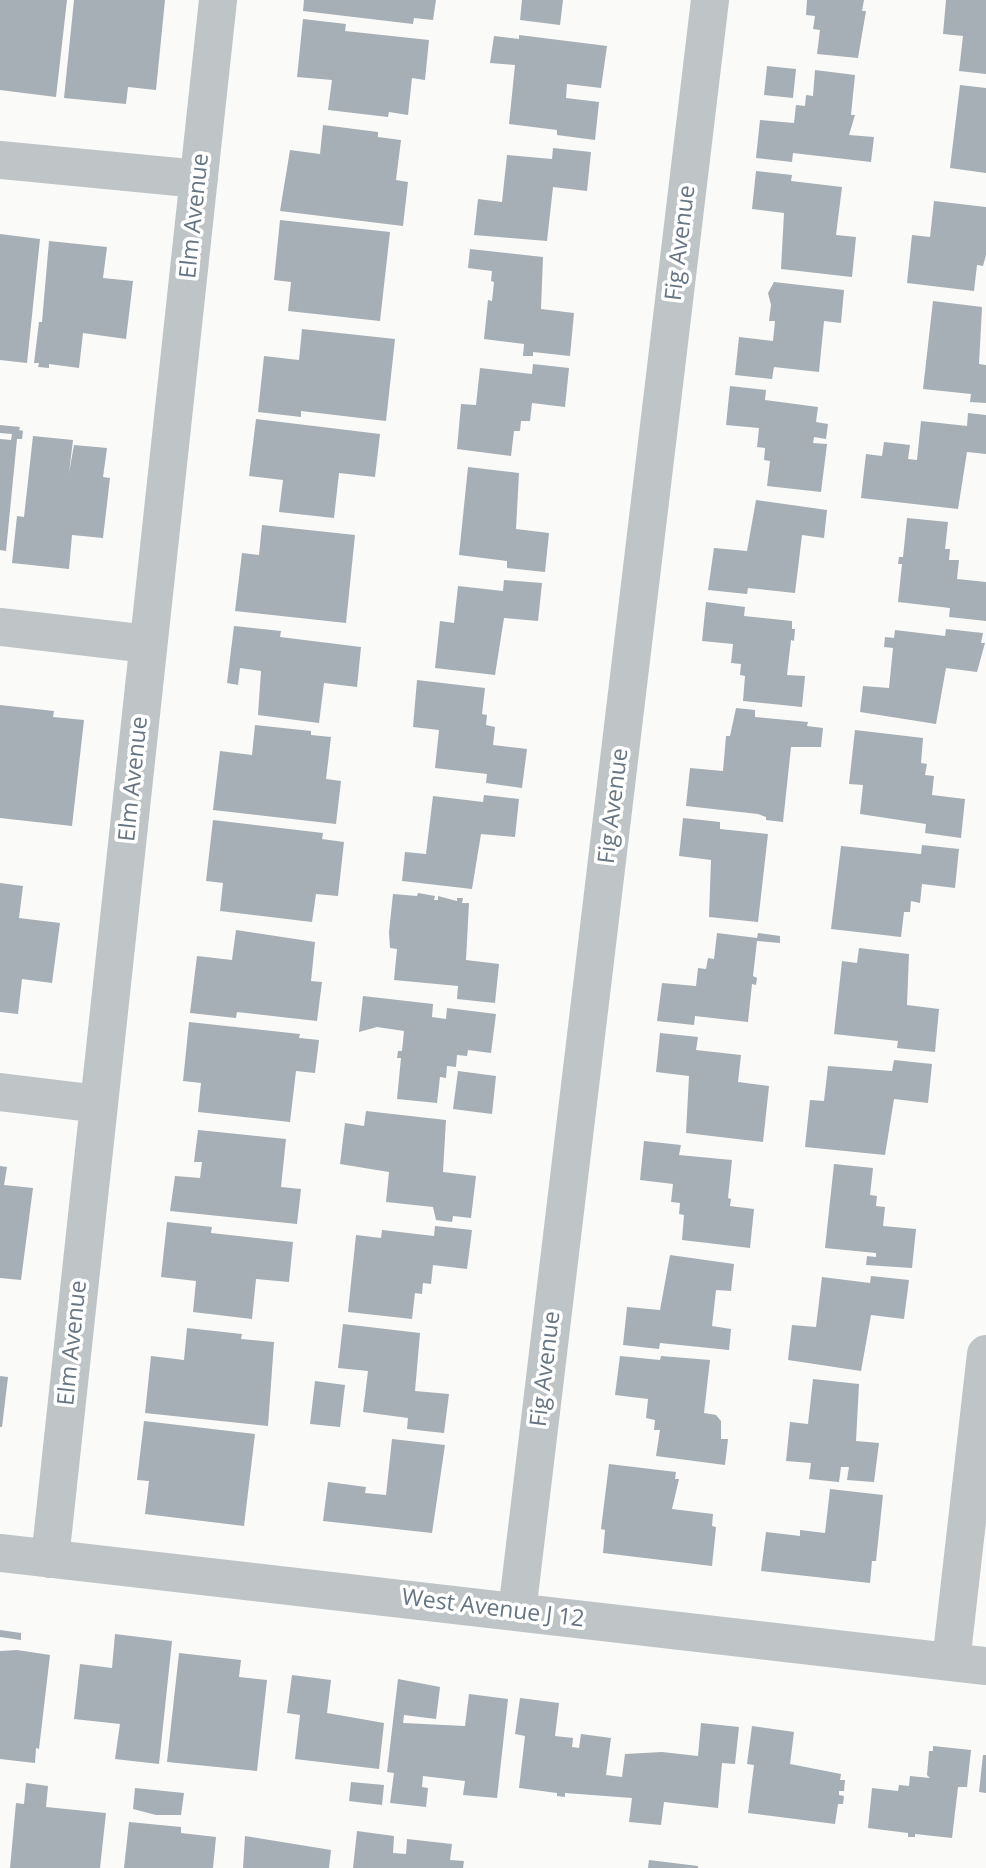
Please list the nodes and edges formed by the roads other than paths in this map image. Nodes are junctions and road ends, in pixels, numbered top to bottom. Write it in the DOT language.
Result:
graph roads {
  1 [pos="218,0"];
  2 [pos="710,0"];
  3 [pos="0,160"];
  4 [pos="199,179"];
  5 [pos="0,627"];
  6 [pos="148,644"];
  7 [pos="0,1092"];
  8 [pos="99,1104"];
  9 [pos="986,1354"];
  10 [pos="0,1553"];
  11 [pos="50,1559"];
  12 [pos="517,1612"];
  13 [pos="969,1664"];
  1 -- 4 [label="street, Elm Avenue"];
  2 -- 12 [label="street, Fig Avenue"];
  3 -- 4 [label="street"];
  4 -- 6 [label="street, Elm Avenue"];
  5 -- 6 [label="street"];
  6 -- 8 [label="street, Elm Avenue"];
  7 -- 8 [label="street"];
  8 -- 11 [label="street, Elm Avenue"];
  9 -- 13 [label="street"];
  10 -- 11 [label="street, West Avenue J 12"];
  11 -- 12 [label="street, West Avenue J 12"];
  12 -- 13 [label="street, West Avenue J 12"];
}
